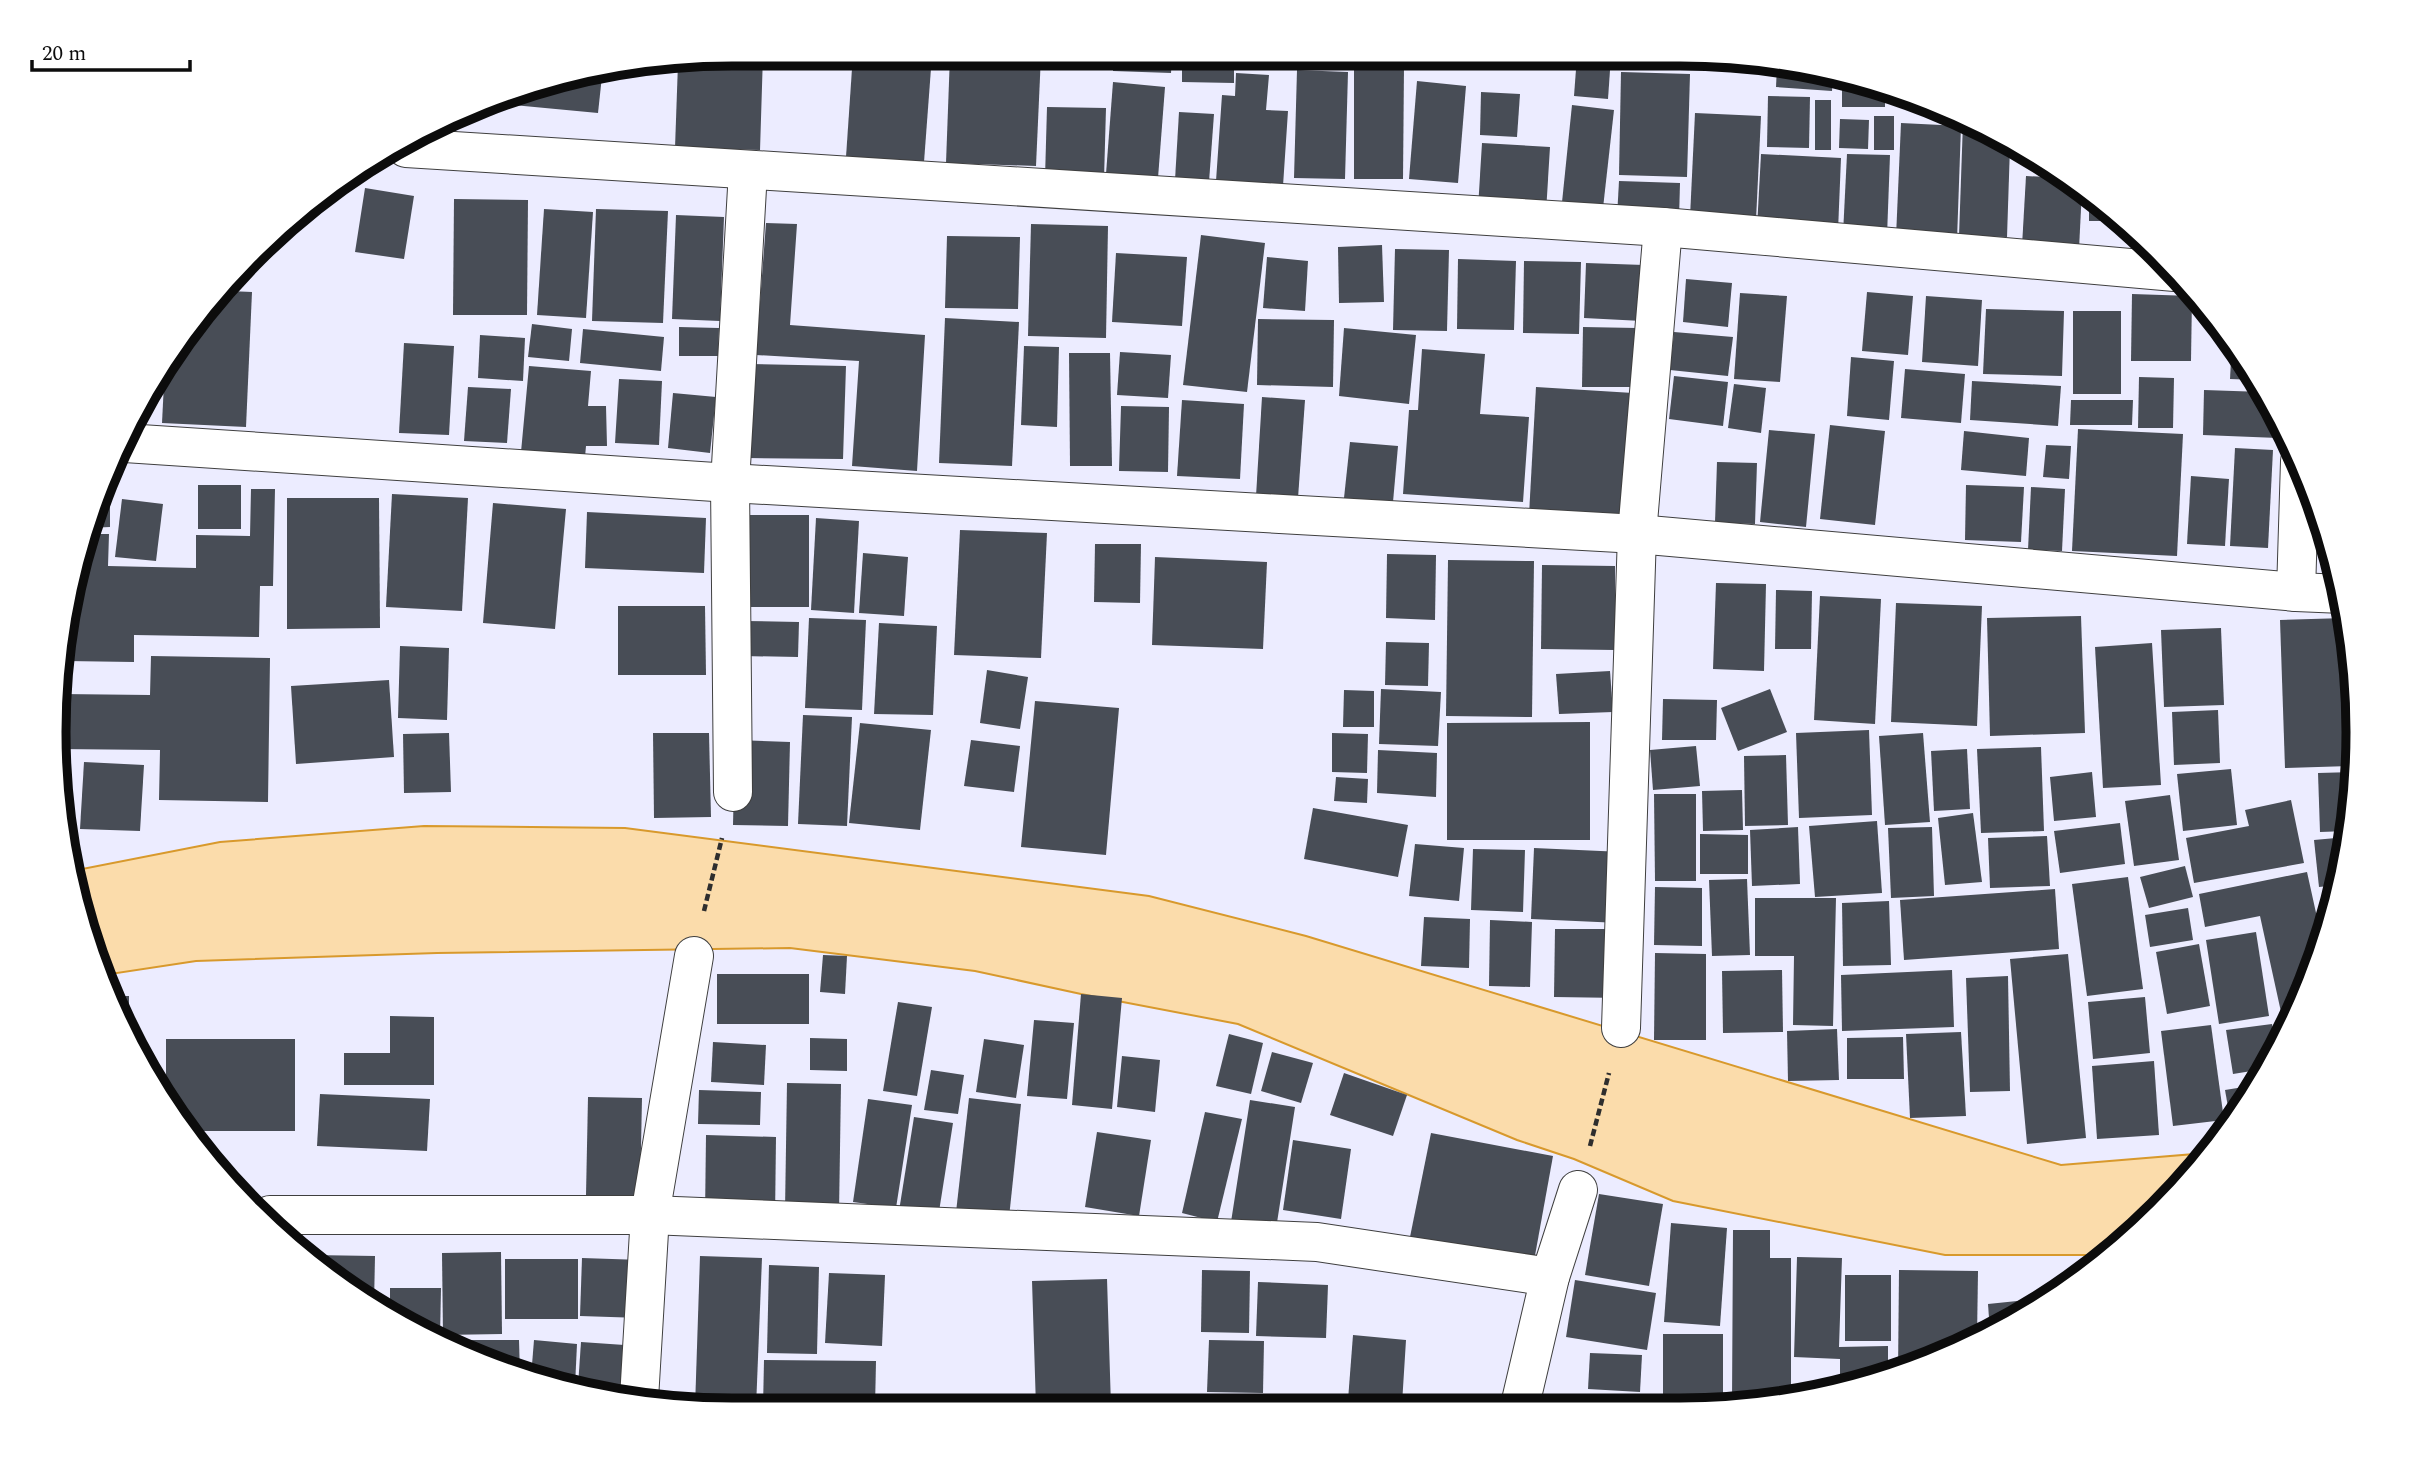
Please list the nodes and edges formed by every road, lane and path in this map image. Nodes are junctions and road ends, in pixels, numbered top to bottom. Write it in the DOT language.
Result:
graph roads {
  1 [pos="413,148"];
  2 [pos="748,171"];
  3 [pos="1663,227"];
  4 [pos="2160,271"];
  5 [pos="132,443"];
  6 [pos="730,483"];
  7 [pos="2299,489"];
  8 [pos="1637,534"];
  9 [pos="2297,592"];
  10 [pos="2331,593"];
  11 [pos="733,792"];
  12 [pos="694,956"];
  13 [pos="1621,1028"];
  14 [pos="1578,1190"];
  15 [pos="274,1215"];
  16 [pos="650,1215"];
  17 [pos="1550,1277"];
  18 [pos="639,1391"];
  19 [pos="1522,1398"];
  1 -- 2 [label="street"];
  2 -- 3 [label="street"];
  2 -- 6 [label="street"];
  3 -- 4 [label="street"];
  3 -- 8 [label="street"];
  5 -- 6 [label="street"];
  6 -- 8 [label="street"];
  6 -- 11 [label="street"];
  7 -- 9 [label="street"];
  8 -- 9 [label="street"];
  8 -- 13 [label="street"];
  9 -- 10 [label="street"];
  11 -- 12 [label="path"];
  12 -- 16 [label="street"];
  13 -- 14 [label="path"];
  14 -- 17 [label="street"];
  15 -- 16 [label="street"];
  16 -- 17 [label="street"];
  16 -- 18 [label="street"];
  17 -- 19 [label="street"];
}
